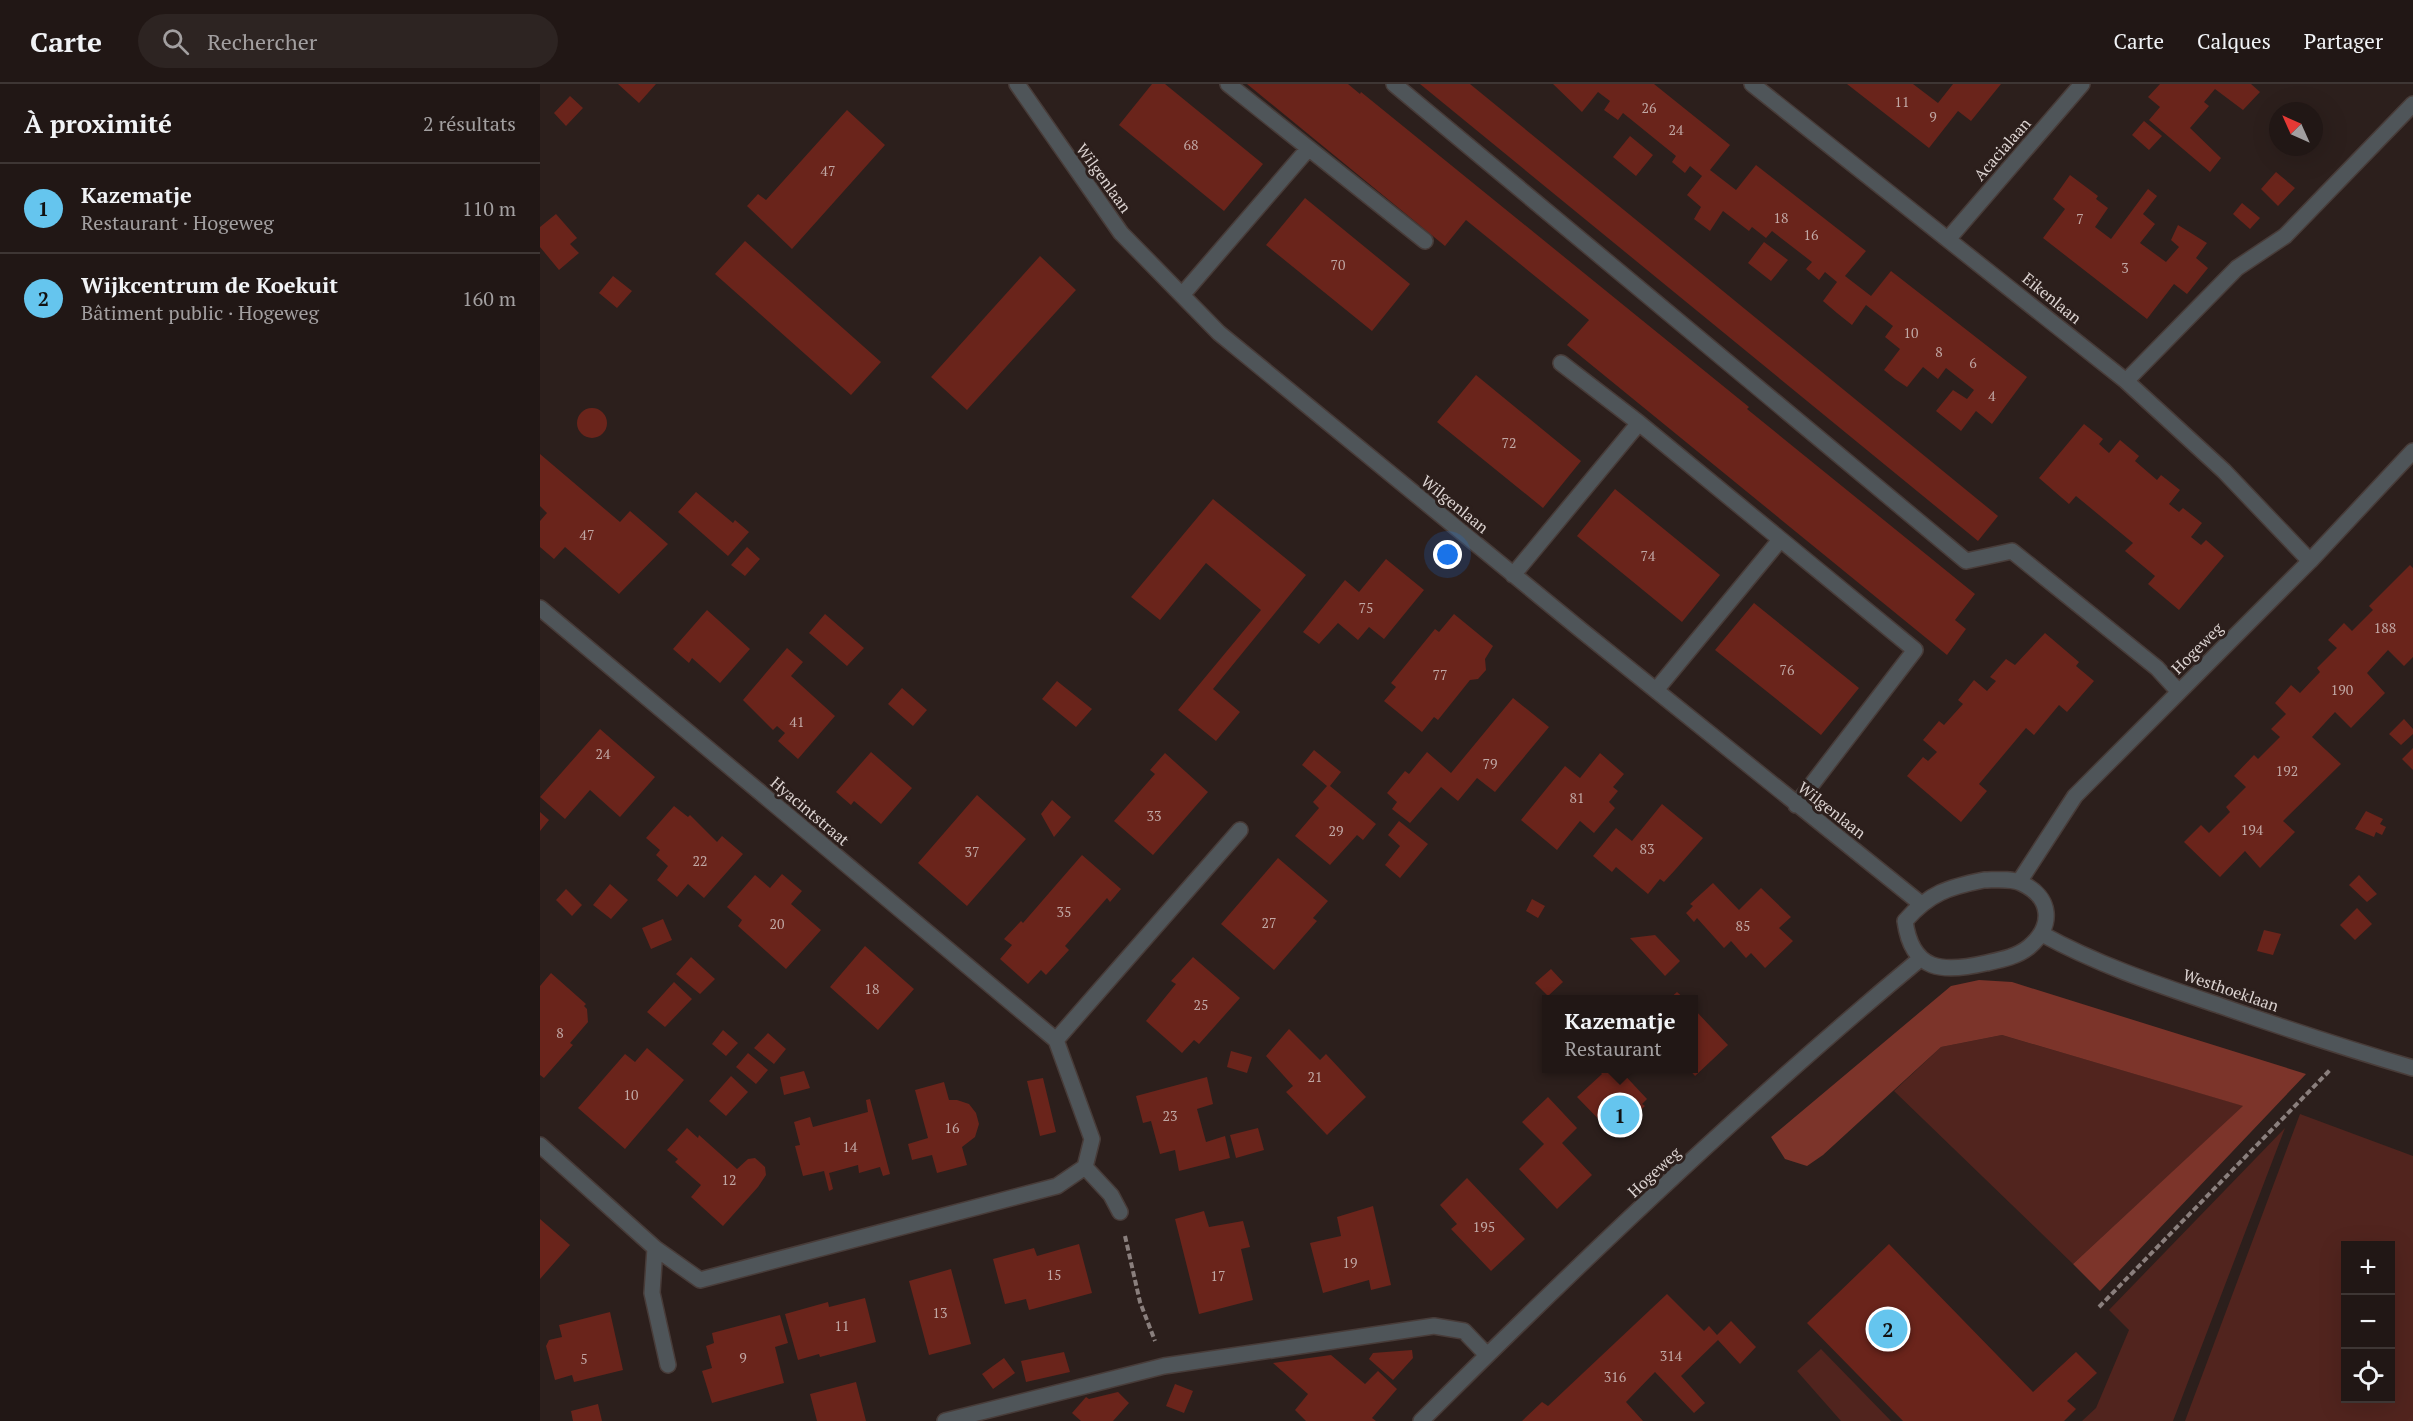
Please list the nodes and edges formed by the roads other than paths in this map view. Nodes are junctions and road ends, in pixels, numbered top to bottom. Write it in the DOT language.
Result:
graph roads {
  1 [pos="1017,84"];
  2 [pos="1228,84"];
  3 [pos="1394,84"];
  4 [pos="2082,84"];
  5 [pos="1756,85"];
  6 [pos="2413,104"];
  7 [pos="1308,149"];
  8 [pos="1949,238"];
  9 [pos="1425,241"];
  10 [pos="1182,295"];
  11 [pos="1561,363"];
  12 [pos="2126,381"];
  13 [pos="1639,423"];
  14 [pos="2413,451"];
  15 [pos="1780,540"];
  16 [pos="2310,561"];
  17 [pos="1513,575"];
  18 [pos="540,609"];
  19 [pos="1656,690"];
  20 [pos="2179,692"];
  21 [pos="1796,805"];
  22 [pos="1240,830"];
  23 [pos="2019,882"];
  24 [pos="1920,903"];
  25 [pos="2042,934"];
  26 [pos="1920,959"];
  27 [pos="1056,1040"];
  28 [pos="2413,1068"];
  29 [pos="540,1145"];
  30 [pos="1085,1167"];
  31 [pos="1120,1212"];
  32 [pos="654,1248"];
  33 [pos="1487,1355"];
  34 [pos="668,1365"];
  35 [pos="945,1421"];
  36 [pos="1420,1421"];
  1 -- 10 [label="street, Wilgenlaan"];
  2 -- 7 [label="street"];
  3 -- 20 [label="street"];
  4 -- 8 [label="street, Acacialaan"];
  5 -- 8 [label="street, Eikenlaan"];
  6 -- 12 [label="street"];
  7 -- 9 [label="street"];
  7 -- 10 [label="street"];
  8 -- 12 [label="street, Eikenlaan"];
  10 -- 17 [label="street, Wilgenlaan"];
  11 -- 13 [label="street"];
  12 -- 16 [label="street, Eikenlaan"];
  13 -- 15 [label="street"];
  13 -- 17 [label="street"];
  14 -- 16 [label="street, Hogeweg"];
  15 -- 19 [label="street"];
  15 -- 21 [label="street"];
  16 -- 20 [label="street, Hogeweg"];
  17 -- 19 [label="street, Wilgenlaan"];
  18 -- 27 [label="street, Hyacintstraat"];
  19 -- 21 [label="street, Wilgenlaan"];
  20 -- 23 [label="street, Hogeweg"];
  21 -- 24 [label="street, Wilgenlaan"];
  22 -- 27 [label="street"];
  23 -- 24 [label="street"];
  23 -- 25 [label="street"];
  24 -- 26 [label="street"];
  25 -- 26 [label="street"];
  25 -- 28 [label="street, Westhoeklaan"];
  26 -- 33 [label="street, Hogeweg"];
  27 -- 30 [label="street"];
  29 -- 32 [label="street"];
  30 -- 31 [label="street"];
  30 -- 32 [label="street"];
  32 -- 34 [label="street"];
  33 -- 35 [label="street"];
  33 -- 36 [label="street, Hogeweg"];
}
